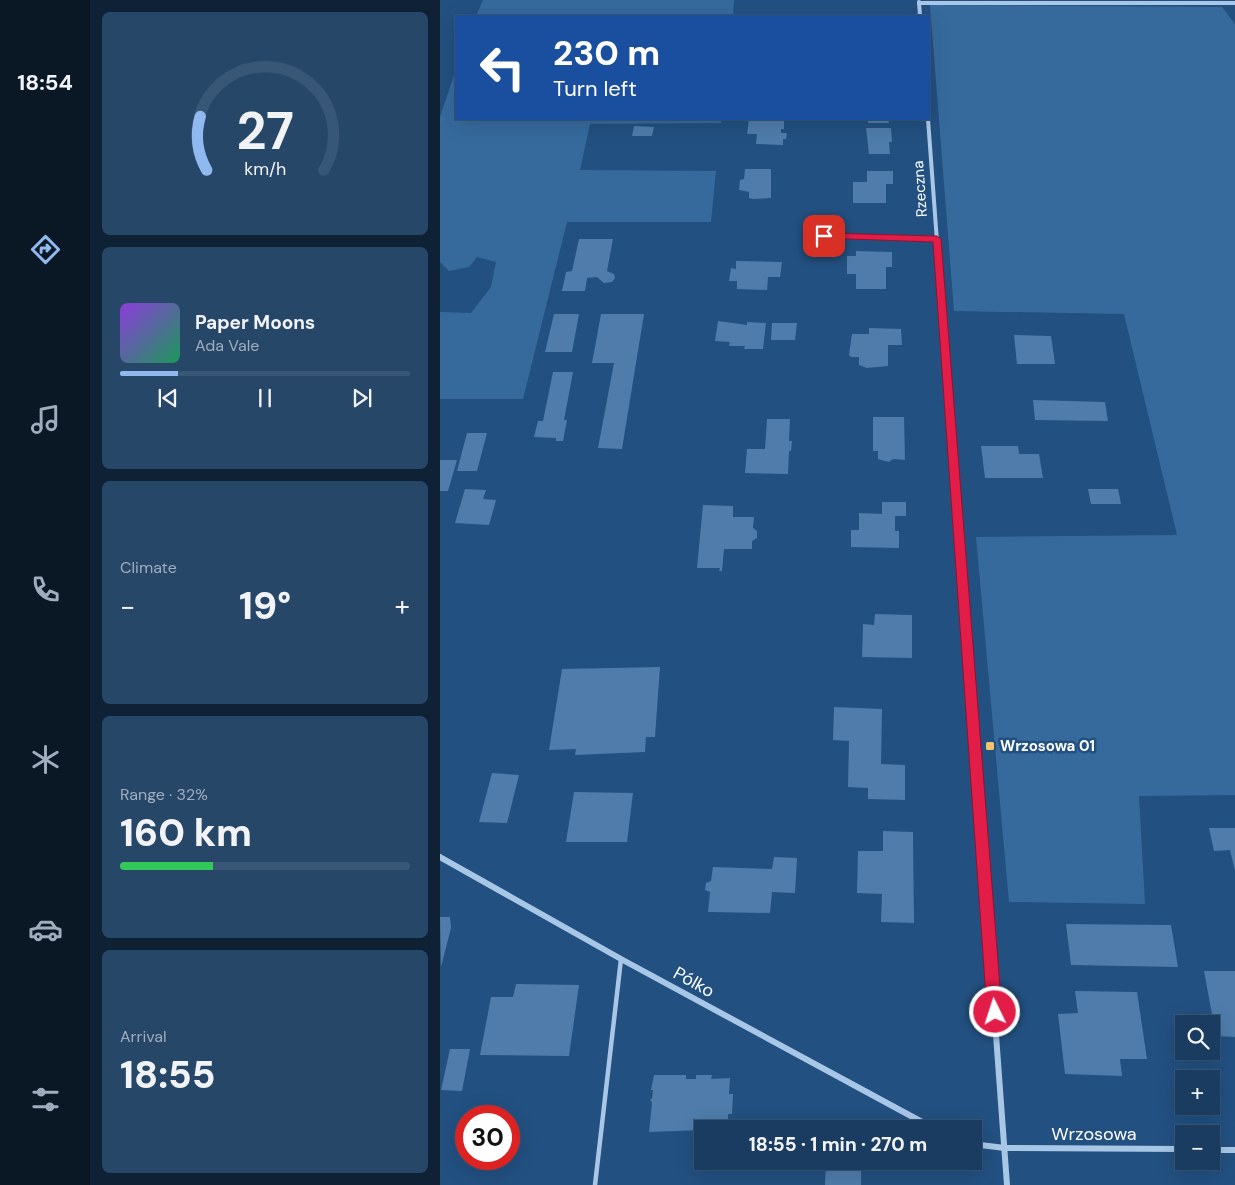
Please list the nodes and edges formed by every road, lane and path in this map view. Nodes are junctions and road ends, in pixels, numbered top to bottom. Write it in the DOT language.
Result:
graph roads {
  1 [pos="919,1"];
  2 [pos="1048,1"];
  3 [pos="1235,4"];
  4 [pos="920,15"];
  5 [pos="928,120"];
  6 [pos="824,236"];
  7 [pos="937,239"];
  8 [pos="440,857"];
  9 [pos="622,959"];
  10 [pos="918,1120"];
  11 [pos="982,1145"];
  12 [pos="1005,1148"];
  13 [pos="1175,1150"];
  14 [pos="1220,1150"];
  15 [pos="1235,1150"];
  16 [pos="595,1185"];
  17 [pos="1007,1185"];
  1 -- 2 [label="street"];
  1 -- 4 [label="street"];
  2 -- 3 [label="street"];
  5 -- 7 [label="street, Rzeczna"];
  6 -- 7 [label="lane"];
  7 -- 12 [label="street, Rzeczna"];
  8 -- 9 [label="street, Pólko"];
  9 -- 10 [label="street, Pólko"];
  9 -- 16 [label="lane"];
  11 -- 12 [label="street"];
  12 -- 13 [label="street, Wrzosowa"];
  12 -- 17 [label="street, Rzeczna"];
  14 -- 15 [label="street"];
}
